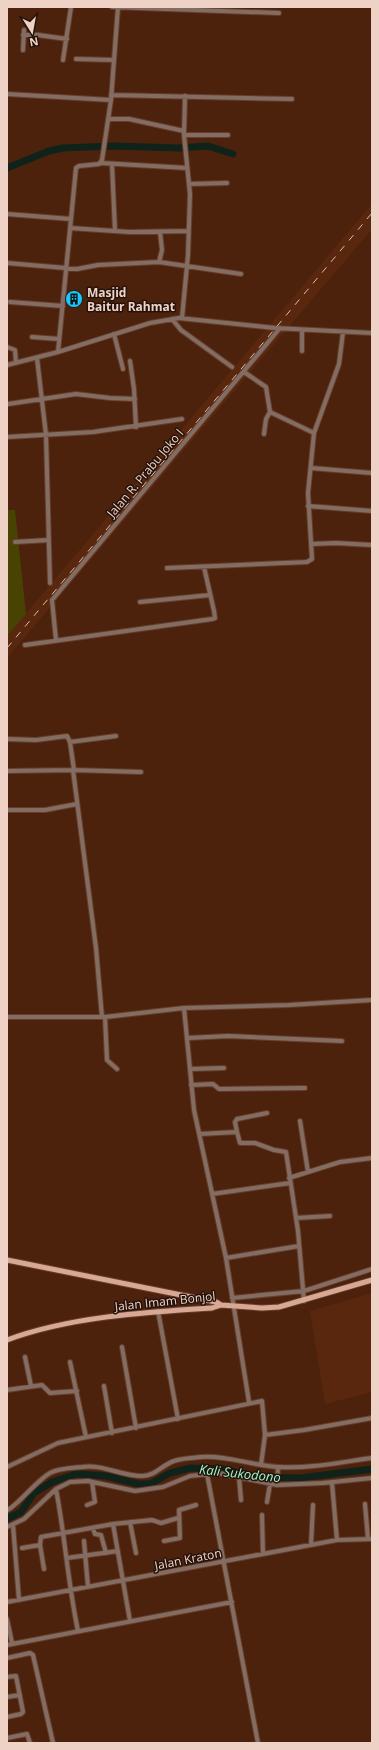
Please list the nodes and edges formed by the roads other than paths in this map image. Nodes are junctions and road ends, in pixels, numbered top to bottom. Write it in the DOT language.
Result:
graph roads {
  1 [pos="71,7"];
  2 [pos="112,7"];
  3 [pos="118,7"];
  4 [pos="279,13"];
  5 [pos="67,40"];
  6 [pos="23,50"];
  7 [pos="63,60"];
  8 [pos="76,60"];
  9 [pos="113,60"];
  10 [pos="7,94"];
  11 [pos="111,95"];
  12 [pos="185,96"];
  13 [pos="292,99"];
  14 [pos="111,100"];
  15 [pos="108,119"];
  16 [pos="184,133"];
  17 [pos="228,135"];
  18 [pos="101,163"];
  19 [pos="112,165"];
  20 [pos="187,168"];
  21 [pos="227,183"];
  22 [pos="189,184"];
  23 [pos="7,214"];
  24 [pos="71,218"];
  25 [pos="70,228"];
  26 [pos="115,231"];
  27 [pos="188,231"];
  28 [pos="160,232"];
  29 [pos="159,262"];
  30 [pos="7,263"];
  31 [pos="187,266"];
  32 [pos="67,270"];
  33 [pos="241,274"];
  34 [pos="10,302"];
  35 [pos="63,306"];
  36 [pos="177,318"];
  37 [pos="280,328"];
  38 [pos="302,330"];
  39 [pos="343,332"];
  40 [pos="372,333"];
  41 [pos="114,334"];
  42 [pos="32,337"];
  43 [pos="59,342"];
  44 [pos="7,347"];
  45 [pos="58,351"];
  46 [pos="302,351"];
  47 [pos="36,358"];
  48 [pos="130,361"];
  49 [pos="16,362"];
  50 [pos="7,365"];
  51 [pos="232,367"];
  52 [pos="122,369"];
  53 [pos="244,372"];
  54 [pos="42,398"];
  55 [pos="135,399"];
  56 [pos="8,404"];
  57 [pos="270,412"];
  58 [pos="182,419"];
  59 [pos="136,427"];
  60 [pos="314,433"];
  61 [pos="264,434"];
  62 [pos="46,435"];
  63 [pos="7,437"];
  64 [pos="311,468"];
  65 [pos="372,473"];
  66 [pos="308,506"];
  67 [pos="372,511"];
  68 [pos="49,540"];
  69 [pos="15,542"];
  70 [pos="311,544"];
  71 [pos="372,545"];
  72 [pos="204,567"];
  73 [pos="167,568"];
  74 [pos="50,583"];
  75 [pos="210,595"];
  76 [pos="140,602"];
  77 [pos="56,640"];
  78 [pos="25,645"];
  79 [pos="116,736"];
  80 [pos="7,739"];
  81 [pos="70,742"];
  82 [pos="73,770"];
  83 [pos="7,771"];
  84 [pos="141,772"];
  85 [pos="77,804"];
  86 [pos="7,810"];
  87 [pos="372,1000"];
  88 [pos="184,1008"];
  89 [pos="7,1016"];
  90 [pos="104,1017"];
  91 [pos="188,1038"];
  92 [pos="342,1041"];
  93 [pos="224,1068"];
  94 [pos="117,1069"];
  95 [pos="191,1069"];
  96 [pos="191,1085"];
  97 [pos="305,1088"];
  98 [pos="267,1113"];
  99 [pos="300,1121"];
  100 [pos="237,1132"];
  101 [pos="200,1134"];
  102 [pos="372,1158"];
  103 [pos="308,1172"];
  104 [pos="290,1181"];
  105 [pos="212,1194"];
  106 [pos="330,1216"];
  107 [pos="296,1218"];
  108 [pos="299,1246"];
  109 [pos="226,1258"];
  110 [pos="7,1260"];
  111 [pos="372,1269"];
  112 [pos="372,1280"];
  113 [pos="304,1291"];
  114 [pos="232,1298"];
  115 [pos="304,1301"];
  116 [pos="222,1305"];
  117 [pos="234,1307"];
  118 [pos="158,1311"];
  119 [pos="7,1340"];
  120 [pos="122,1347"];
  121 [pos="25,1357"];
  122 [pos="70,1362"];
  123 [pos="30,1386"];
  124 [pos="104,1386"];
  125 [pos="7,1390"];
  126 [pos="77,1391"];
  127 [pos="249,1402"];
  128 [pos="372,1418"];
  129 [pos="178,1419"];
  130 [pos="136,1428"];
  131 [pos="112,1433"];
  132 [pos="265,1435"];
  133 [pos="86,1437"];
  134 [pos="372,1458"];
  135 [pos="261,1465"];
  136 [pos="7,1467"];
  137 [pos="278,1469"];
  138 [pos="207,1474"];
  139 [pos="239,1478"];
  140 [pos="372,1478"];
  141 [pos="92,1482"];
  142 [pos="332,1483"];
  143 [pos="270,1484"];
  144 [pos="277,1484"];
  145 [pos="56,1489"];
  146 [pos="241,1500"];
  147 [pos="267,1502"];
  148 [pos="313,1504"];
  149 [pos="365,1504"];
  150 [pos="87,1505"];
  151 [pos="196,1505"];
  152 [pos="7,1510"];
  153 [pos="262,1515"];
  154 [pos="178,1518"];
  155 [pos="130,1522"];
  156 [pos="114,1524"];
  157 [pos="13,1526"];
  158 [pos="7,1527"];
  159 [pos="94,1528"];
  160 [pos="63,1532"];
  161 [pos="370,1539"];
  162 [pos="337,1540"];
  163 [pos="84,1541"];
  164 [pos="164,1541"];
  165 [pos="40,1545"];
  166 [pos="311,1545"];
  167 [pos="22,1548"];
  168 [pos="118,1552"];
  169 [pos="106,1553"];
  170 [pos="136,1553"];
  171 [pos="263,1554"];
  172 [pos="85,1556"];
  173 [pos="66,1558"];
  174 [pos="224,1562"];
  175 [pos="44,1570"];
  176 [pos="123,1581"];
  177 [pos="88,1587"];
  178 [pos="69,1590"];
  179 [pos="19,1600"];
  180 [pos="7,1602"];
  181 [pos="232,1602"];
  182 [pos="7,1619"];
  183 [pos="130,1621"];
  184 [pos="78,1631"];
  185 [pos="9,1644"];
  186 [pos="7,1658"];
  187 [pos="7,1677"];
  188 [pos="20,1695"];
  189 [pos="7,1697"];
  190 [pos="7,1717"];
  191 [pos="7,1738"];
  192 [pos="30,1743"];
  193 [pos="53,1743"];
  194 [pos="258,1743"];
  1 -- 5 [label="street"];
  2 -- 3 [label="street"];
  3 -- 4 [label="street"];
  3 -- 9 [label="street"];
  5 -- 6 [label="street"];
  5 -- 7 [label="street"];
  8 -- 9 [label="street"];
  9 -- 11 [label="street"];
  10 -- 14 [label="street"];
  11 -- 12 [label="street"];
  11 -- 14 [label="street"];
  12 -- 13 [label="street"];
  12 -- 16 [label="street"];
  14 -- 15 [label="street"];
  15 -- 16 [label="street"];
  15 -- 18 [label="street"];
  16 -- 17 [label="street"];
  16 -- 20 [label="street"];
  18 -- 19 [label="street"];
  18 -- 24 [label="street"];
  19 -- 20 [label="street"];
  19 -- 26 [label="street"];
  20 -- 22 [label="street"];
  21 -- 22 [label="street"];
  22 -- 27 [label="street"];
  23 -- 24 [label="street"];
  24 -- 25 [label="street"];
  25 -- 26 [label="street"];
  25 -- 32 [label="street"];
  26 -- 28 [label="street"];
  27 -- 28 [label="street"];
  27 -- 31 [label="street"];
  28 -- 29 [label="street"];
  29 -- 31 [label="street"];
  29 -- 32 [label="street"];
  30 -- 32 [label="street"];
  31 -- 33 [label="street"];
  31 -- 36 [label="street"];
  32 -- 35 [label="street"];
  34 -- 35 [label="street"];
  35 -- 43 [label="street"];
  36 -- 37 [label="street"];
  36 -- 41 [label="street"];
  36 -- 51 [label="street"];
  37 -- 38 [label="street"];
  37 -- 53 [label="street, Jalan R. Prabu Joko I"];
  38 -- 39 [label="street"];
  38 -- 46 [label="street"];
  39 -- 40 [label="street"];
  39 -- 60 [label="street"];
  41 -- 45 [label="street"];
  41 -- 52 [label="street"];
  42 -- 43 [label="street"];
  43 -- 45 [label="street"];
  44 -- 49 [label="street"];
  45 -- 47 [label="street"];
  47 -- 49 [label="street"];
  47 -- 54 [label="street"];
  48 -- 55 [label="street"];
  49 -- 50 [label="street"];
  53 -- 57 [label="street"];
  53 -- 77 [label="street, Jalan R. Prabu Joko I"];
  54 -- 55 [label="street"];
  54 -- 56 [label="street"];
  54 -- 62 [label="street"];
  55 -- 59 [label="street"];
  57 -- 60 [label="street"];
  57 -- 61 [label="street"];
  58 -- 59 [label="street"];
  59 -- 62 [label="street"];
  60 -- 64 [label="street"];
  62 -- 63 [label="street"];
  62 -- 68 [label="street"];
  64 -- 65 [label="street"];
  64 -- 66 [label="street"];
  66 -- 67 [label="street"];
  66 -- 70 [label="street"];
  68 -- 69 [label="street"];
  68 -- 74 [label="street"];
  70 -- 71 [label="street"];
  70 -- 72 [label="street"];
  72 -- 73 [label="street"];
  72 -- 75 [label="street"];
  75 -- 76 [label="street"];
  75 -- 77 [label="street"];
  77 -- 78 [label="street"];
  79 -- 81 [label="street"];
  80 -- 81 [label="street"];
  81 -- 82 [label="street"];
  82 -- 83 [label="street"];
  82 -- 84 [label="street"];
  82 -- 85 [label="street"];
  85 -- 86 [label="street"];
  85 -- 90 [label="street"];
  87 -- 88 [label="street"];
  88 -- 90 [label="street"];
  88 -- 91 [label="street"];
  89 -- 90 [label="street"];
  90 -- 94 [label="street"];
  91 -- 92 [label="street"];
  91 -- 95 [label="street"];
  93 -- 95 [label="street"];
  95 -- 96 [label="street"];
  96 -- 97 [label="street"];
  96 -- 101 [label="street"];
  98 -- 100 [label="street"];
  99 -- 103 [label="street"];
  100 -- 101 [label="street"];
  100 -- 104 [label="street"];
  101 -- 105 [label="street"];
  102 -- 103 [label="street"];
  103 -- 104 [label="street"];
  104 -- 105 [label="street"];
  104 -- 107 [label="street"];
  105 -- 109 [label="street"];
  106 -- 107 [label="street"];
  107 -- 108 [label="street"];
  108 -- 109 [label="street"];
  108 -- 113 [label="street"];
  109 -- 114 [label="street"];
  110 -- 116 [label="main road"];
  111 -- 113 [label="street"];
  112 -- 115 [label="main road, Jalan Imam Bonjol"];
  113 -- 114 [label="street"];
  113 -- 115 [label="street"];
  114 -- 117 [label="street"];
  115 -- 117 [label="main road, Jalan Imam Bonjol"];
  116 -- 117 [label="main road, Jalan Imam Bonjol"];
  116 -- 118 [label="main road, Jalan Imam Bonjol"];
  117 -- 127 [label="street"];
  118 -- 119 [label="main road, Jalan Imam Bonjol"];
  118 -- 129 [label="street"];
  120 -- 130 [label="street"];
  121 -- 123 [label="street"];
  122 -- 126 [label="street"];
  123 -- 125 [label="street"];
  123 -- 126 [label="street"];
  124 -- 131 [label="street"];
  126 -- 133 [label="street"];
  127 -- 129 [label="street"];
  127 -- 132 [label="street"];
  128 -- 132 [label="street"];
  129 -- 130 [label="street"];
  130 -- 131 [label="street"];
  131 -- 133 [label="street"];
  132 -- 135 [label="street"];
  133 -- 136 [label="street"];
  134 -- 137 [label="street"];
  135 -- 137 [label="street"];
  135 -- 152 [label="street"];
  137 -- 144 [label="street"];
  138 -- 139 [label="street"];
  138 -- 141 [label="street"];
  138 -- 174 [label="street"];
  139 -- 143 [label="street"];
  139 -- 146 [label="street"];
  140 -- 142 [label="street"];
  141 -- 145 [label="street"];
  141 -- 150 [label="street"];
  142 -- 144 [label="street"];
  142 -- 162 [label="street"];
  143 -- 144 [label="street"];
  143 -- 147 [label="street"];
  145 -- 157 [label="street"];
  145 -- 160 [label="street"];
  148 -- 166 [label="street"];
  149 -- 161 [label="street"];
  151 -- 154 [label="street"];
  153 -- 171 [label="street"];
  154 -- 155 [label="street"];
  154 -- 164 [label="street"];
  155 -- 156 [label="street"];
  155 -- 170 [label="street"];
  156 -- 159 [label="street"];
  156 -- 168 [label="street"];
  157 -- 158 [label="street"];
  157 -- 179 [label="street"];
  159 -- 160 [label="street"];
  159 -- 169 [label="street"];
  160 -- 165 [label="street"];
  160 -- 173 [label="street"];
  161 -- 162 [label="street, Jalan Kraton"];
  162 -- 166 [label="street, Jalan Kraton"];
  163 -- 172 [label="street"];
  165 -- 167 [label="street"];
  165 -- 175 [label="street"];
  166 -- 171 [label="street, Jalan Kraton"];
  168 -- 169 [label="street"];
  168 -- 176 [label="street"];
  169 -- 172 [label="street"];
  171 -- 174 [label="street, Jalan Kraton"];
  172 -- 173 [label="street"];
  172 -- 177 [label="street"];
  173 -- 178 [label="street"];
  174 -- 176 [label="street, Jalan Kraton"];
  174 -- 181 [label="street"];
  176 -- 177 [label="street, Jalan Kraton"];
  176 -- 183 [label="street"];
  177 -- 178 [label="street, Jalan Kraton"];
  178 -- 179 [label="street, Jalan Kraton"];
  178 -- 184 [label="street"];
  179 -- 180 [label="street, Jalan Kraton"];
  181 -- 183 [label="street"];
  181 -- 194 [label="street"];
  182 -- 185 [label="street"];
  183 -- 184 [label="street"];
  184 -- 185 [label="street"];
  186 -- 193 [label="street"];
  187 -- 188 [label="street"];
  188 -- 189 [label="street"];
  188 -- 190 [label="street"];
  191 -- 192 [label="street"];
}
